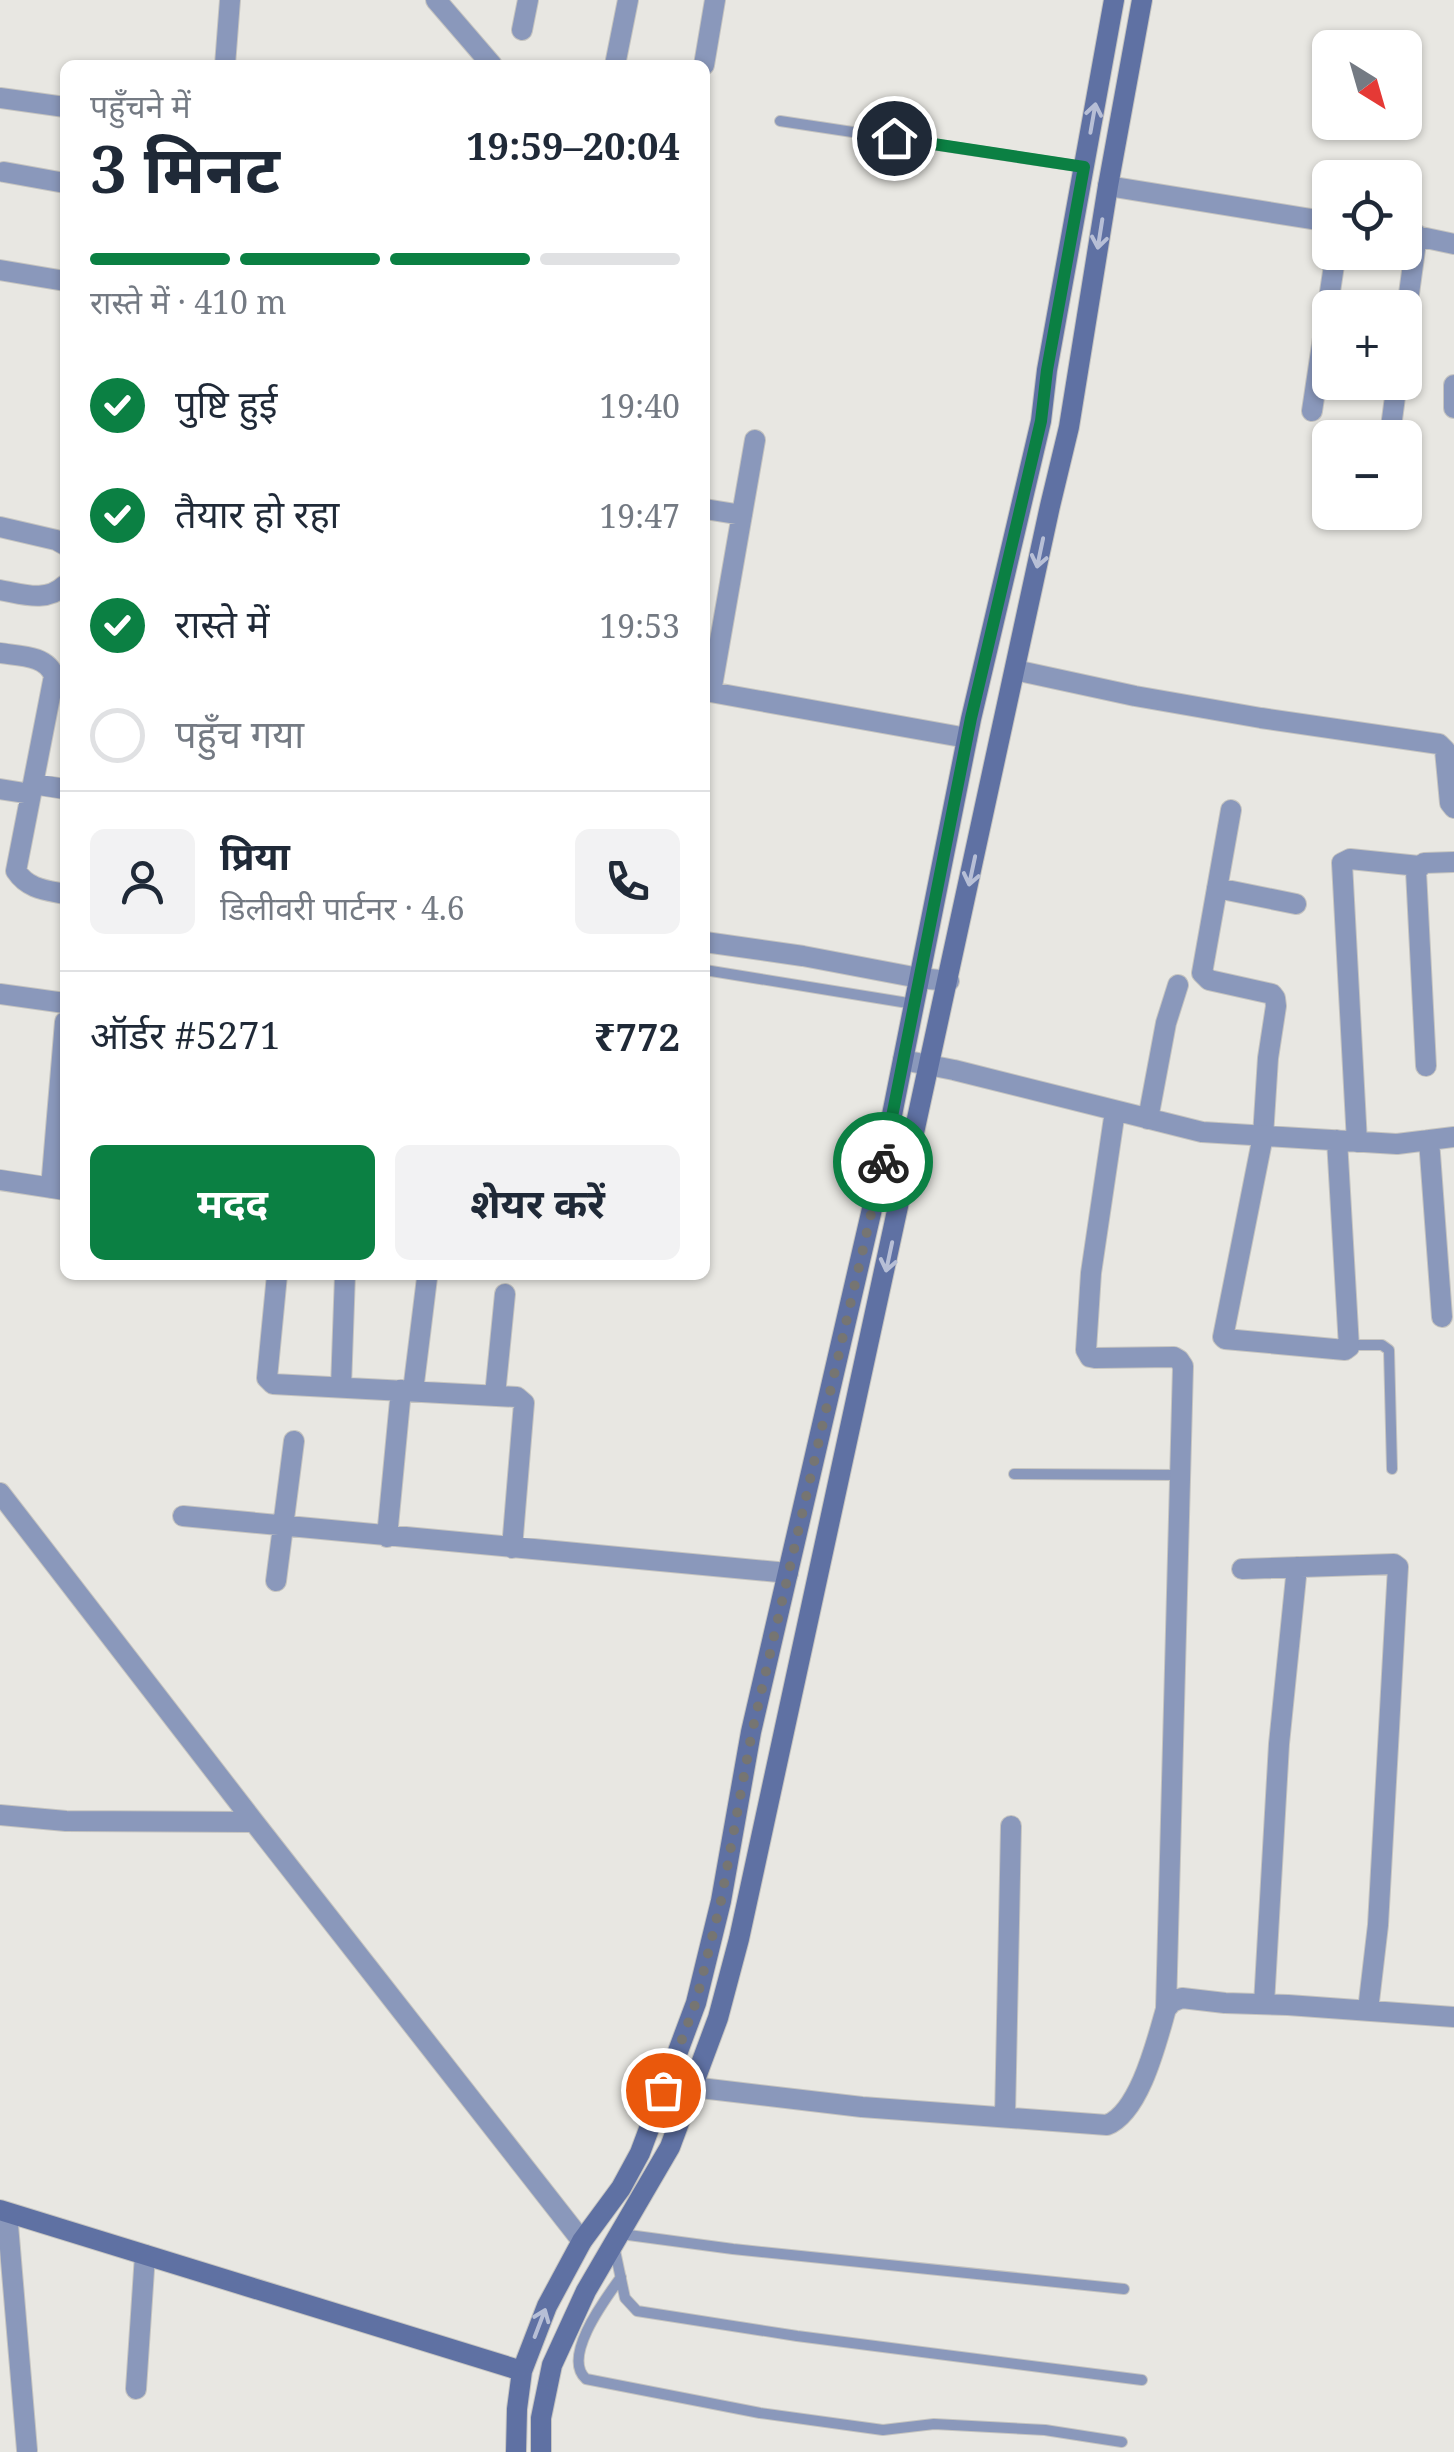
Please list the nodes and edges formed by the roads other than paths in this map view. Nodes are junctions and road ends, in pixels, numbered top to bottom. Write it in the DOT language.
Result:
graph roads {
  1 [pos="230,0"];
  2 [pos="436,0"];
  3 [pos="528,0"];
  4 [pos="628,0"];
  5 [pos="715,0"];
  6 [pos="1114,0"];
  7 [pos="1142,0"];
  8 [pos="522,30"];
  9 [pos="225,60"];
  10 [pos="488,60"];
  11 [pos="617,60"];
  12 [pos="705,60"];
  13 [pos="0,98"];
  14 [pos="60,106"];
  15 [pos="780,121"];
  16 [pos="1084,167"];
  17 [pos="4,172"];
  18 [pos="60,182"];
  19 [pos="1108,186"];
  20 [pos="1312,219"];
  21 [pos="1422,237"];
  22 [pos="1454,244"];
  23 [pos="0,270"];
  24 [pos="1333,270"];
  25 [pos="60,280"];
  26 [pos="1454,385"];
  27 [pos="1454,408"];
  28 [pos="1312,411"];
  29 [pos="1041,421"];
  30 [pos="1069,426"];
  31 [pos="755,440"];
  32 [pos="710,510"];
  33 [pos="742,515"];
  34 [pos="0,527"];
  35 [pos="60,542"];
  36 [pos="0,590"];
  37 [pos="60,590"];
  38 [pos="0,653"];
  39 [pos="1015,670"];
  40 [pos="710,682"];
  41 [pos="710,692"];
  42 [pos="967,738"];
  43 [pos="0,789"];
  44 [pos="32,789"];
  45 [pos="60,789"];
  46 [pos="1454,808"];
  47 [pos="1231,810"];
  48 [pos="1454,862"];
  49 [pos="1419,866"];
  50 [pos="1218,888"];
  51 [pos="60,893"];
  52 [pos="1296,904"];
  53 [pos="710,943"];
  54 [pos="710,971"];
  55 [pos="919,978"];
  56 [pos="948,981"];
  57 [pos="1178,985"];
  58 [pos="0,994"];
  59 [pos="60,1002"];
  60 [pos="914,1004"];
  61 [pos="903,1060"];
  62 [pos="930,1066"];
  63 [pos="1426,1066"];
  64 [pos="1116,1111"];
  65 [pos="1148,1119"];
  66 [pos="1263,1136"];
  67 [pos="1454,1137"];
  68 [pos="1429,1140"];
  69 [pos="60,1141"];
  70 [pos="1347,1141"];
  71 [pos="0,1180"];
  72 [pos="58,1189"];
  73 [pos="276,1280"];
  74 [pos="345,1280"];
  75 [pos="427,1280"];
  76 [pos="505,1294"];
  77 [pos="1442,1318"];
  78 [pos="1348,1345"];
  79 [pos="340,1387"];
  80 [pos="407,1390"];
  81 [pos="494,1395"];
  82 [pos="294,1441"];
  83 [pos="1392,1469"];
  84 [pos="1014,1474"];
  85 [pos="1180,1475"];
  86 [pos="0,1493"];
  87 [pos="183,1516"];
  88 [pos="282,1526"];
  89 [pos="387,1536"];
  90 [pos="512,1548"];
  91 [pos="1297,1567"];
  92 [pos="1242,1569"];
  93 [pos="788,1572"];
  94 [pos="276,1581"];
  95 [pos="768,1658"];
  96 [pos="800,1664"];
  97 [pos="0,1815"];
  98 [pos="254,1822"];
  99 [pos="1012,1826"];
  100 [pos="1264,2004"];
  101 [pos="1166,2009"];
  102 [pos="1368,2010"];
  103 [pos="1454,2017"];
  104 [pos="692,2087"];
  105 [pos="1005,2117"];
  106 [pos="4,2211"];
  107 [pos="617,2240"];
  108 [pos="582,2241"];
  109 [pos="145,2255"];
  110 [pos="564,2274"];
  111 [pos="621,2277"];
  112 [pos="588,2287"];
  113 [pos="1124,2289"];
  114 [pos="522,2372"];
  115 [pos="1142,2380"];
  116 [pos="136,2389"];
  117 [pos="1122,2442"];
  118 [pos="27,2450"];
  119 [pos="516,2452"];
  120 [pos="541,2452"];
  1 -- 9 [label="street"];
  2 -- 10 [label="street"];
  3 -- 8 [label="street"];
  4 -- 11 [label="street"];
  5 -- 12 [label="street"];
  16 -- 6 [label="main road, one-way"];
  7 -- 19 [label="main road"];
  13 -- 14 [label="street"];
  15 -- 16 [label="lane"];
  16 -- 29 [label="main road"];
  17 -- 18 [label="street"];
  19 -- 20 [label="street"];
  19 -- 30 [label="main road, one-way"];
  21 -- 22 [label="street"];
  23 -- 25 [label="street"];
  24 -- 28 [label="street"];
  26 -- 27 [label="street"];
  29 -- 30 [label="main road"];
  29 -- 42 [label="main road"];
  30 -- 39 [label="main road, one-way"];
  31 -- 33 [label="street"];
  32 -- 33 [label="street"];
  33 -- 40 [label="street"];
  34 -- 35 [label="street"];
  36 -- 37 [label="street"];
  38 -- 44 [label="street"];
  39 -- 46 [label="street"];
  39 -- 56 [label="main road, one-way"];
  41 -- 42 [label="street"];
  42 -- 55 [label="main road"];
  43 -- 44 [label="street"];
  44 -- 45 [label="street"];
  44 -- 51 [label="street"];
  47 -- 50 [label="street"];
  48 -- 49 [label="street"];
  49 -- 63 [label="street"];
  49 -- 70 [label="street"];
  50 -- 52 [label="street"];
  50 -- 66 [label="street"];
  53 -- 55 [label="street"];
  54 -- 60 [label="lane"];
  55 -- 56 [label="street"];
  55 -- 60 [label="main road"];
  56 -- 62 [label="main road"];
  57 -- 65 [label="street"];
  58 -- 59 [label="street"];
  60 -- 61 [label="main road"];
  61 -- 62 [label="street"];
  61 -- 93 [label="main road"];
  62 -- 64 [label="street"];
  62 -- 96 [label="main road, one-way"];
  64 -- 65 [label="street"];
  64 -- 85 [label="street"];
  65 -- 66 [label="street"];
  66 -- 70 [label="street"];
  66 -- 78 [label="street"];
  67 -- 68 [label="street"];
  68 -- 70 [label="street"];
  68 -- 77 [label="street"];
  69 -- 72 [label="street"];
  70 -- 78 [label="street"];
  71 -- 72 [label="street"];
  73 -- 79 [label="street"];
  74 -- 79 [label="street"];
  75 -- 80 [label="street"];
  76 -- 81 [label="street"];
  78 -- 83 [label="lane"];
  79 -- 80 [label="street"];
  80 -- 81 [label="street"];
  80 -- 89 [label="street"];
  81 -- 90 [label="street"];
  82 -- 88 [label="street"];
  84 -- 85 [label="lane"];
  85 -- 101 [label="street"];
  86 -- 98 [label="street"];
  87 -- 88 [label="street"];
  88 -- 89 [label="street"];
  88 -- 94 [label="street"];
  89 -- 90 [label="street"];
  90 -- 93 [label="street"];
  91 -- 92 [label="street"];
  91 -- 100 [label="street"];
  91 -- 102 [label="street"];
  93 -- 95 [label="main road"];
  95 -- 96 [label="main road"];
  95 -- 108 [label="main road"];
  96 -- 104 [label="main road"];
  97 -- 98 [label="street"];
  98 -- 108 [label="street"];
  99 -- 105 [label="street"];
  100 -- 101 [label="street"];
  100 -- 102 [label="street"];
  101 -- 105 [label="street"];
  102 -- 103 [label="street"];
  104 -- 105 [label="street"];
  104 -- 107 [label="main road"];
  106 -- 109 [label="main road"];
  106 -- 118 [label="street"];
  107 -- 111 [label="lane"];
  107 -- 112 [label="main road"];
  107 -- 113 [label="lane"];
  108 -- 110 [label="main road"];
  109 -- 114 [label="main road"];
  109 -- 116 [label="street"];
  110 -- 112 [label="main road"];
  114 -- 110 [label="main road, one-way"];
  111 -- 115 [label="lane"];
  111 -- 117 [label="lane"];
  112 -- 120 [label="main road"];
  114 -- 119 [label="main road"];
}
